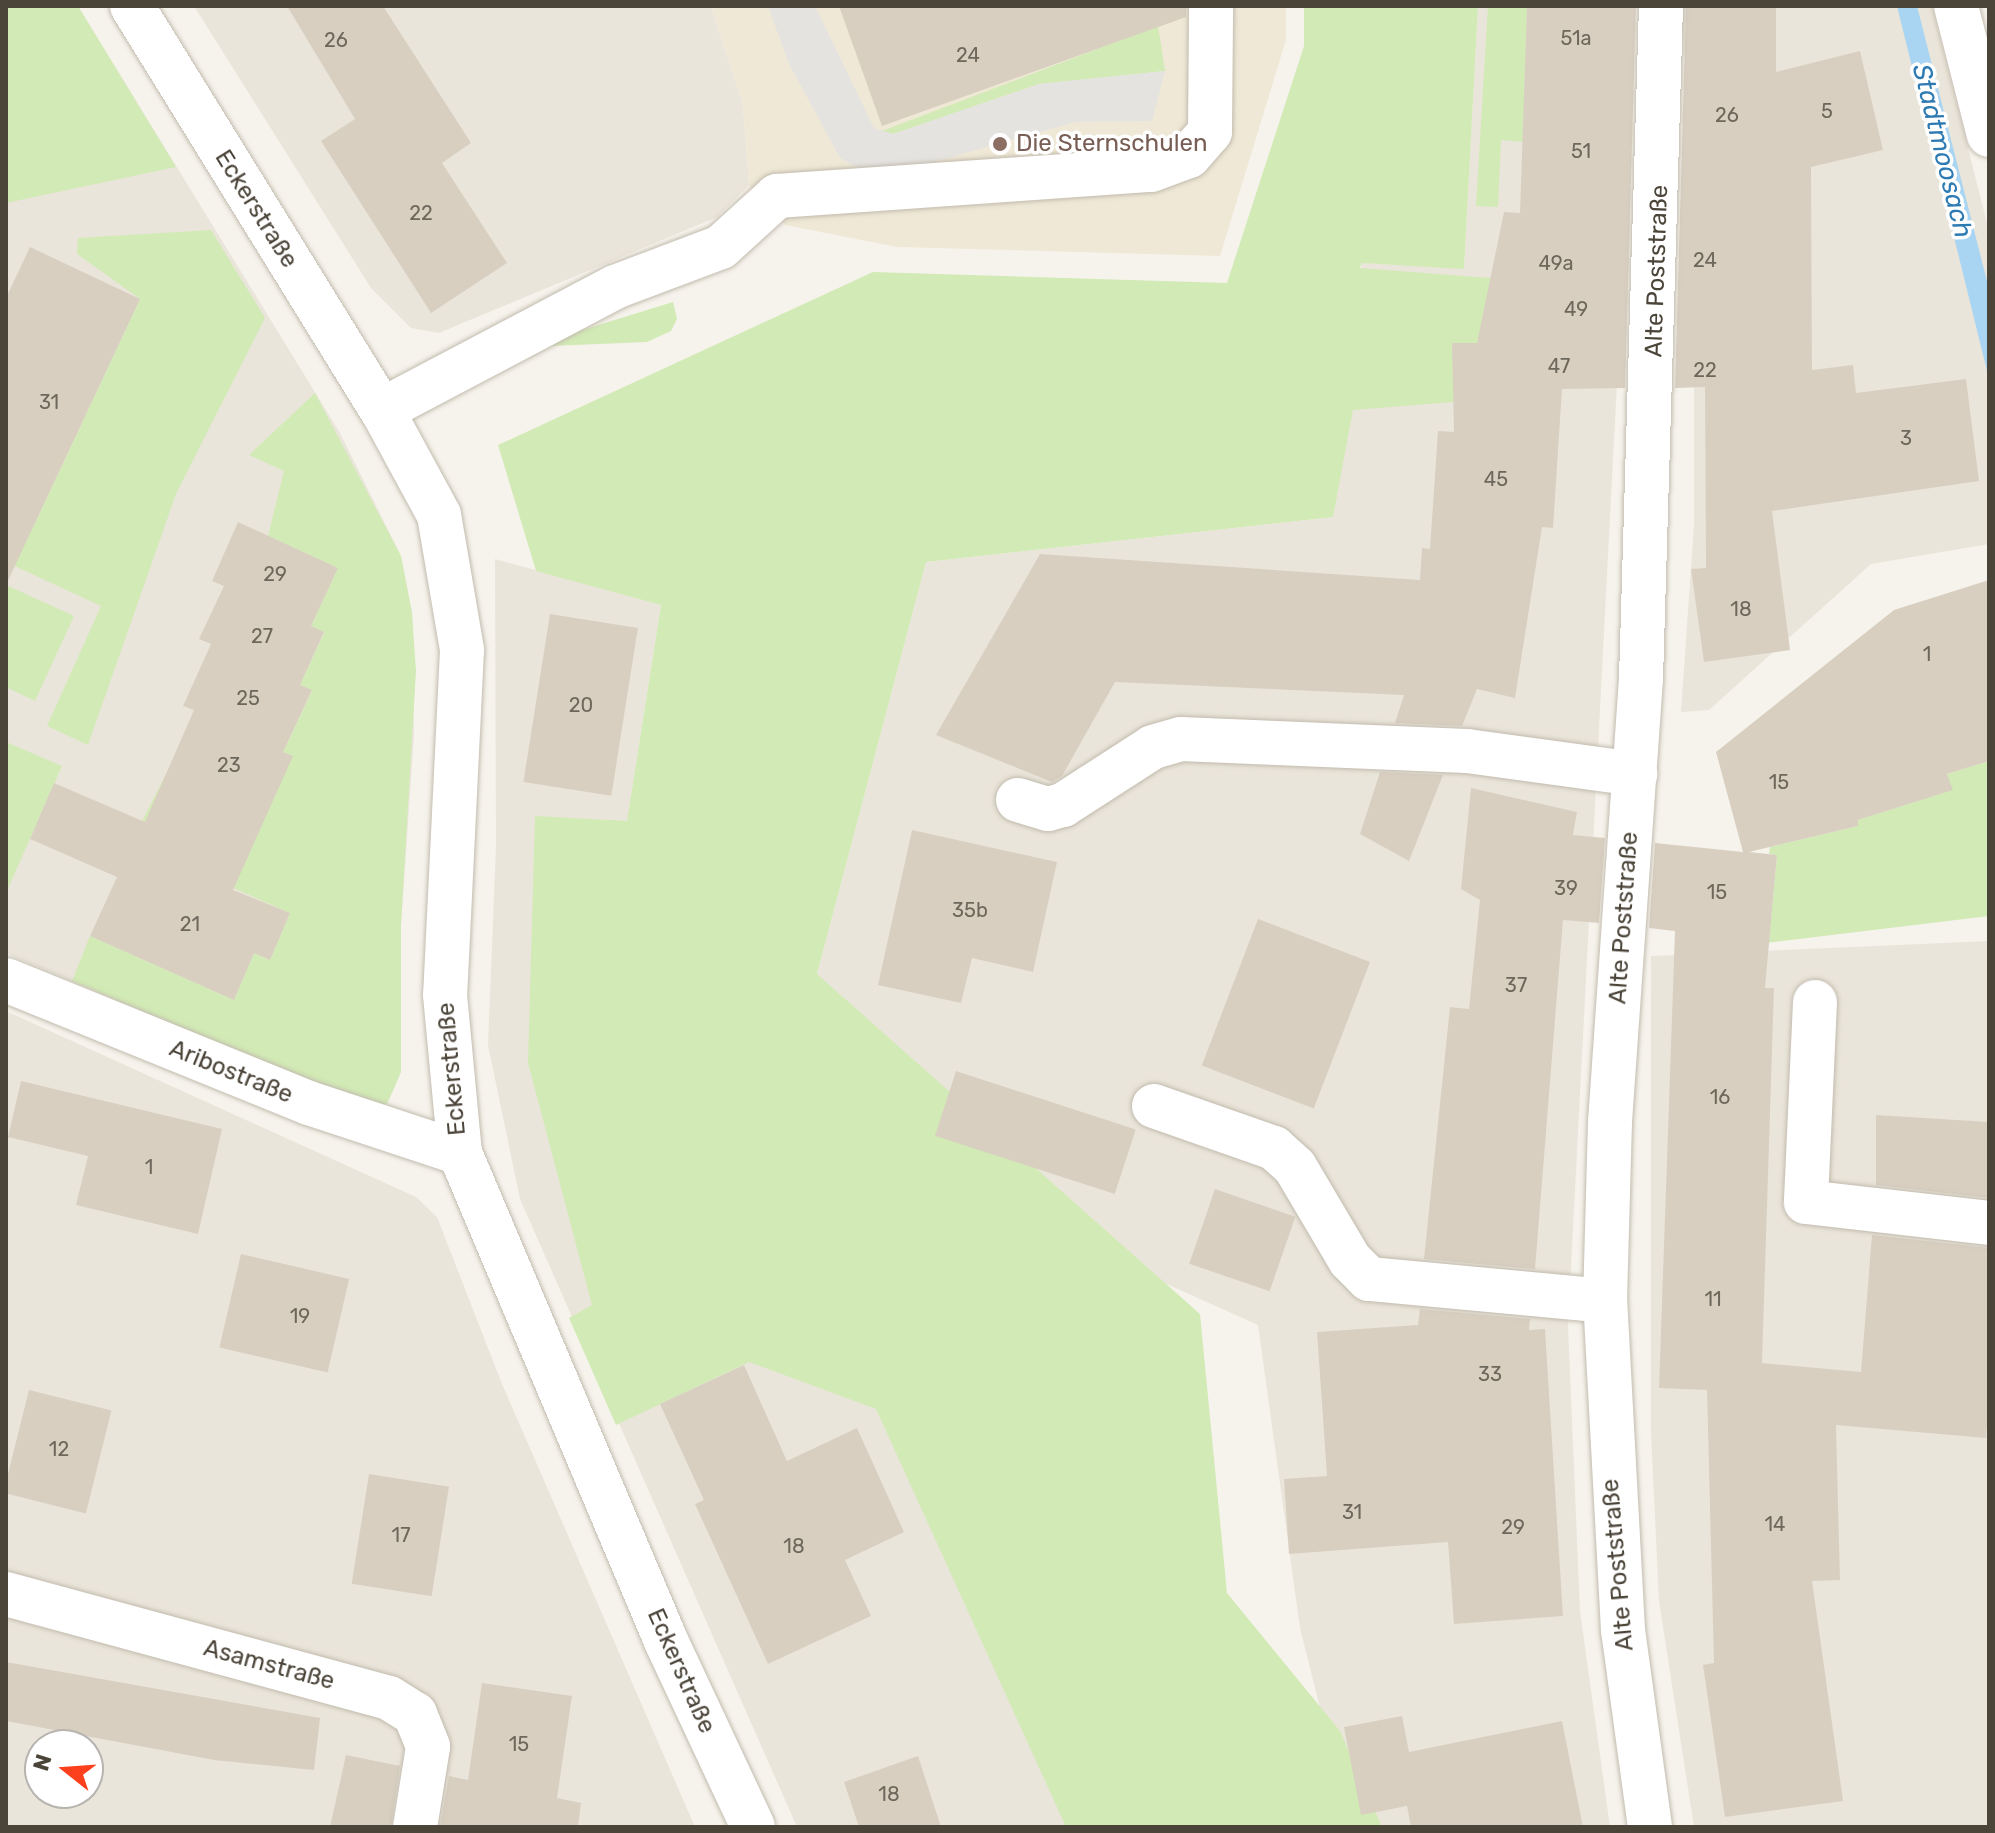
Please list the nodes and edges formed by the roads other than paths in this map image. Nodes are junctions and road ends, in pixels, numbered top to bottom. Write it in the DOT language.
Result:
graph roads {
  1 [pos="132,6"];
  2 [pos="1211,6"];
  3 [pos="1661,6"];
  4 [pos="1956,6"];
  5 [pos="1989,135"];
  6 [pos="382,410"];
  7 [pos="1635,774"];
  8 [pos="1018,800"];
  9 [pos="6,980"];
  10 [pos="1815,1002"];
  11 [pos="1154,1106"];
  12 [pos="460,1153"];
  13 [pos="1989,1223"];
  14 [pos="1605,1301"];
  15 [pos="6,1594"];
  16 [pos="415,1827"];
  17 [pos="753,1827"];
  18 [pos="1650,1827"];
  1 -- 6 [label="street, Eckerstraße"];
  2 -- 6 [label="street"];
  3 -- 7 [label="street, Alte Poststraße"];
  4 -- 5 [label="street"];
  6 -- 12 [label="street, Eckerstraße"];
  7 -- 8 [label="street"];
  7 -- 14 [label="street, Alte Poststraße"];
  9 -- 12 [label="street, Aribostraße"];
  10 -- 13 [label="street"];
  11 -- 14 [label="street"];
  12 -- 17 [label="street, Eckerstraße"];
  14 -- 18 [label="street, Alte Poststraße"];
  15 -- 16 [label="street, Asamstraße"];
}
